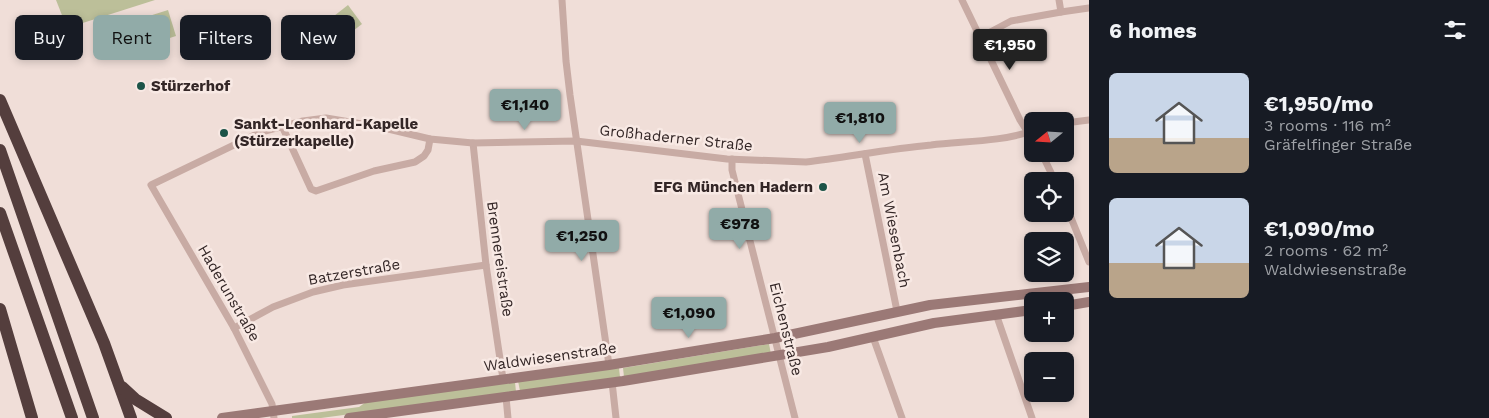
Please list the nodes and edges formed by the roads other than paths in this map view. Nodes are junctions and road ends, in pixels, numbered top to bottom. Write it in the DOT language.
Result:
graph roads {
  1 [pos="562,0"];
  2 [pos="962,0"];
  3 [pos="1059,0"];
  4 [pos="1089,8"];
  5 [pos="1061,12"];
  6 [pos="980,37"];
  7 [pos="0,100"];
  8 [pos="1089,120"];
  9 [pos="1024,121"];
  10 [pos="1074,122"];
  11 [pos="282,126"];
  12 [pos="1024,133"];
  13 [pos="430,139"];
  14 [pos="576,142"];
  15 [pos="473,143"];
  16 [pos="0,150"];
  17 [pos="865,154"];
  18 [pos="732,159"];
  19 [pos="151,185"];
  20 [pos="0,213"];
  21 [pos="1073,222"];
  22 [pos="1089,262"];
  23 [pos="486,265"];
  24 [pos="1089,287"];
  25 [pos="1089,302"];
  26 [pos="1074,304"];
  27 [pos="0,309"];
  28 [pos="896,311"];
  29 [pos="1024,311"];
  30 [pos="996,314"];
  31 [pos="234,328"];
  32 [pos="873,337"];
  33 [pos="775,338"];
  34 [pos="779,356"];
  35 [pos="609,365"];
  36 [pos="503,379"];
  37 [pos="612,382"];
  38 [pos="120,385"];
  39 [pos="506,397"];
  40 [pos="274,414"];
  41 [pos="29,415"];
  42 [pos="72,418"];
  43 [pos="94,418"];
  44 [pos="131,418"];
  45 [pos="166,418"];
  46 [pos="222,418"];
  47 [pos="349,418"];
  48 [pos="508,418"];
  49 [pos="616,418"];
  50 [pos="795,418"];
  51 [pos="902,418"];
  52 [pos="1032,418"];
  1 -- 14 [label="street"];
  2 -- 6 [label="street"];
  3 -- 5 [label="street"];
  4 -- 5 [label="street"];
  5 -- 6 [label="street"];
  6 -- 9 [label="street"];
  7 -- 38 [label="highway"];
  8 -- 10 [label="street"];
  11 -- 13 [label="street, Großhaderner Straße"];
  11 -- 13 [label="street"];
  11 -- 19 [label="street, Großhaderner Straße"];
  12 -- 17 [label="street, Großhaderner Straße"];
  13 -- 15 [label="street, Großhaderner Straße"];
  14 -- 15 [label="street, Großhaderner Straße"];
  14 -- 18 [label="street, Großhaderner Straße"];
  14 -- 35 [label="street"];
  15 -- 23 [label="street, Brennereistraße"];
  16 -- 43 [label="highway"];
  17 -- 18 [label="street, Großhaderner Straße"];
  17 -- 28 [label="street, Am Wiesenbach"];
  18 -- 33 [label="street, Eichenstraße"];
  19 -- 31 [label="street, Haderunstraße"];
  20 -- 42 [label="highway"];
  21 -- 22 [label="street"];
  23 -- 31 [label="street, Batzerstraße"];
  23 -- 36 [label="street, Brennereistraße"];
  24 -- 28 [label="main road, Waldwiesenstraße"];
  25 -- 26 [label="main road"];
  27 -- 41 [label="highway"];
  28 -- 33 [label="main road, Waldwiesenstraße"];
  29 -- 30 [label="main road"];
  30 -- 32 [label="main road"];
  30 -- 52 [label="street"];
  31 -- 40 [label="street, Haderunstraße"];
  32 -- 34 [label="main road"];
  32 -- 51 [label="street"];
  33 -- 34 [label="street, Eichenstraße"];
  33 -- 35 [label="main road, Waldwiesenstraße"];
  34 -- 37 [label="main road"];
  34 -- 50 [label="street, Eichenstraße"];
  35 -- 36 [label="main road, Waldwiesenstraße"];
  36 -- 40 [label="main road, Waldwiesenstraße"];
  37 -- 39 [label="main road"];
  37 -- 49 [label="street"];
  38 -- 44 [label="highway"];
  38 -- 45 [label="highway"];
  39 -- 47 [label="main road"];
  39 -- 48 [label="street"];
  40 -- 46 [label="main road, Waldwiesenstraße"];
}
